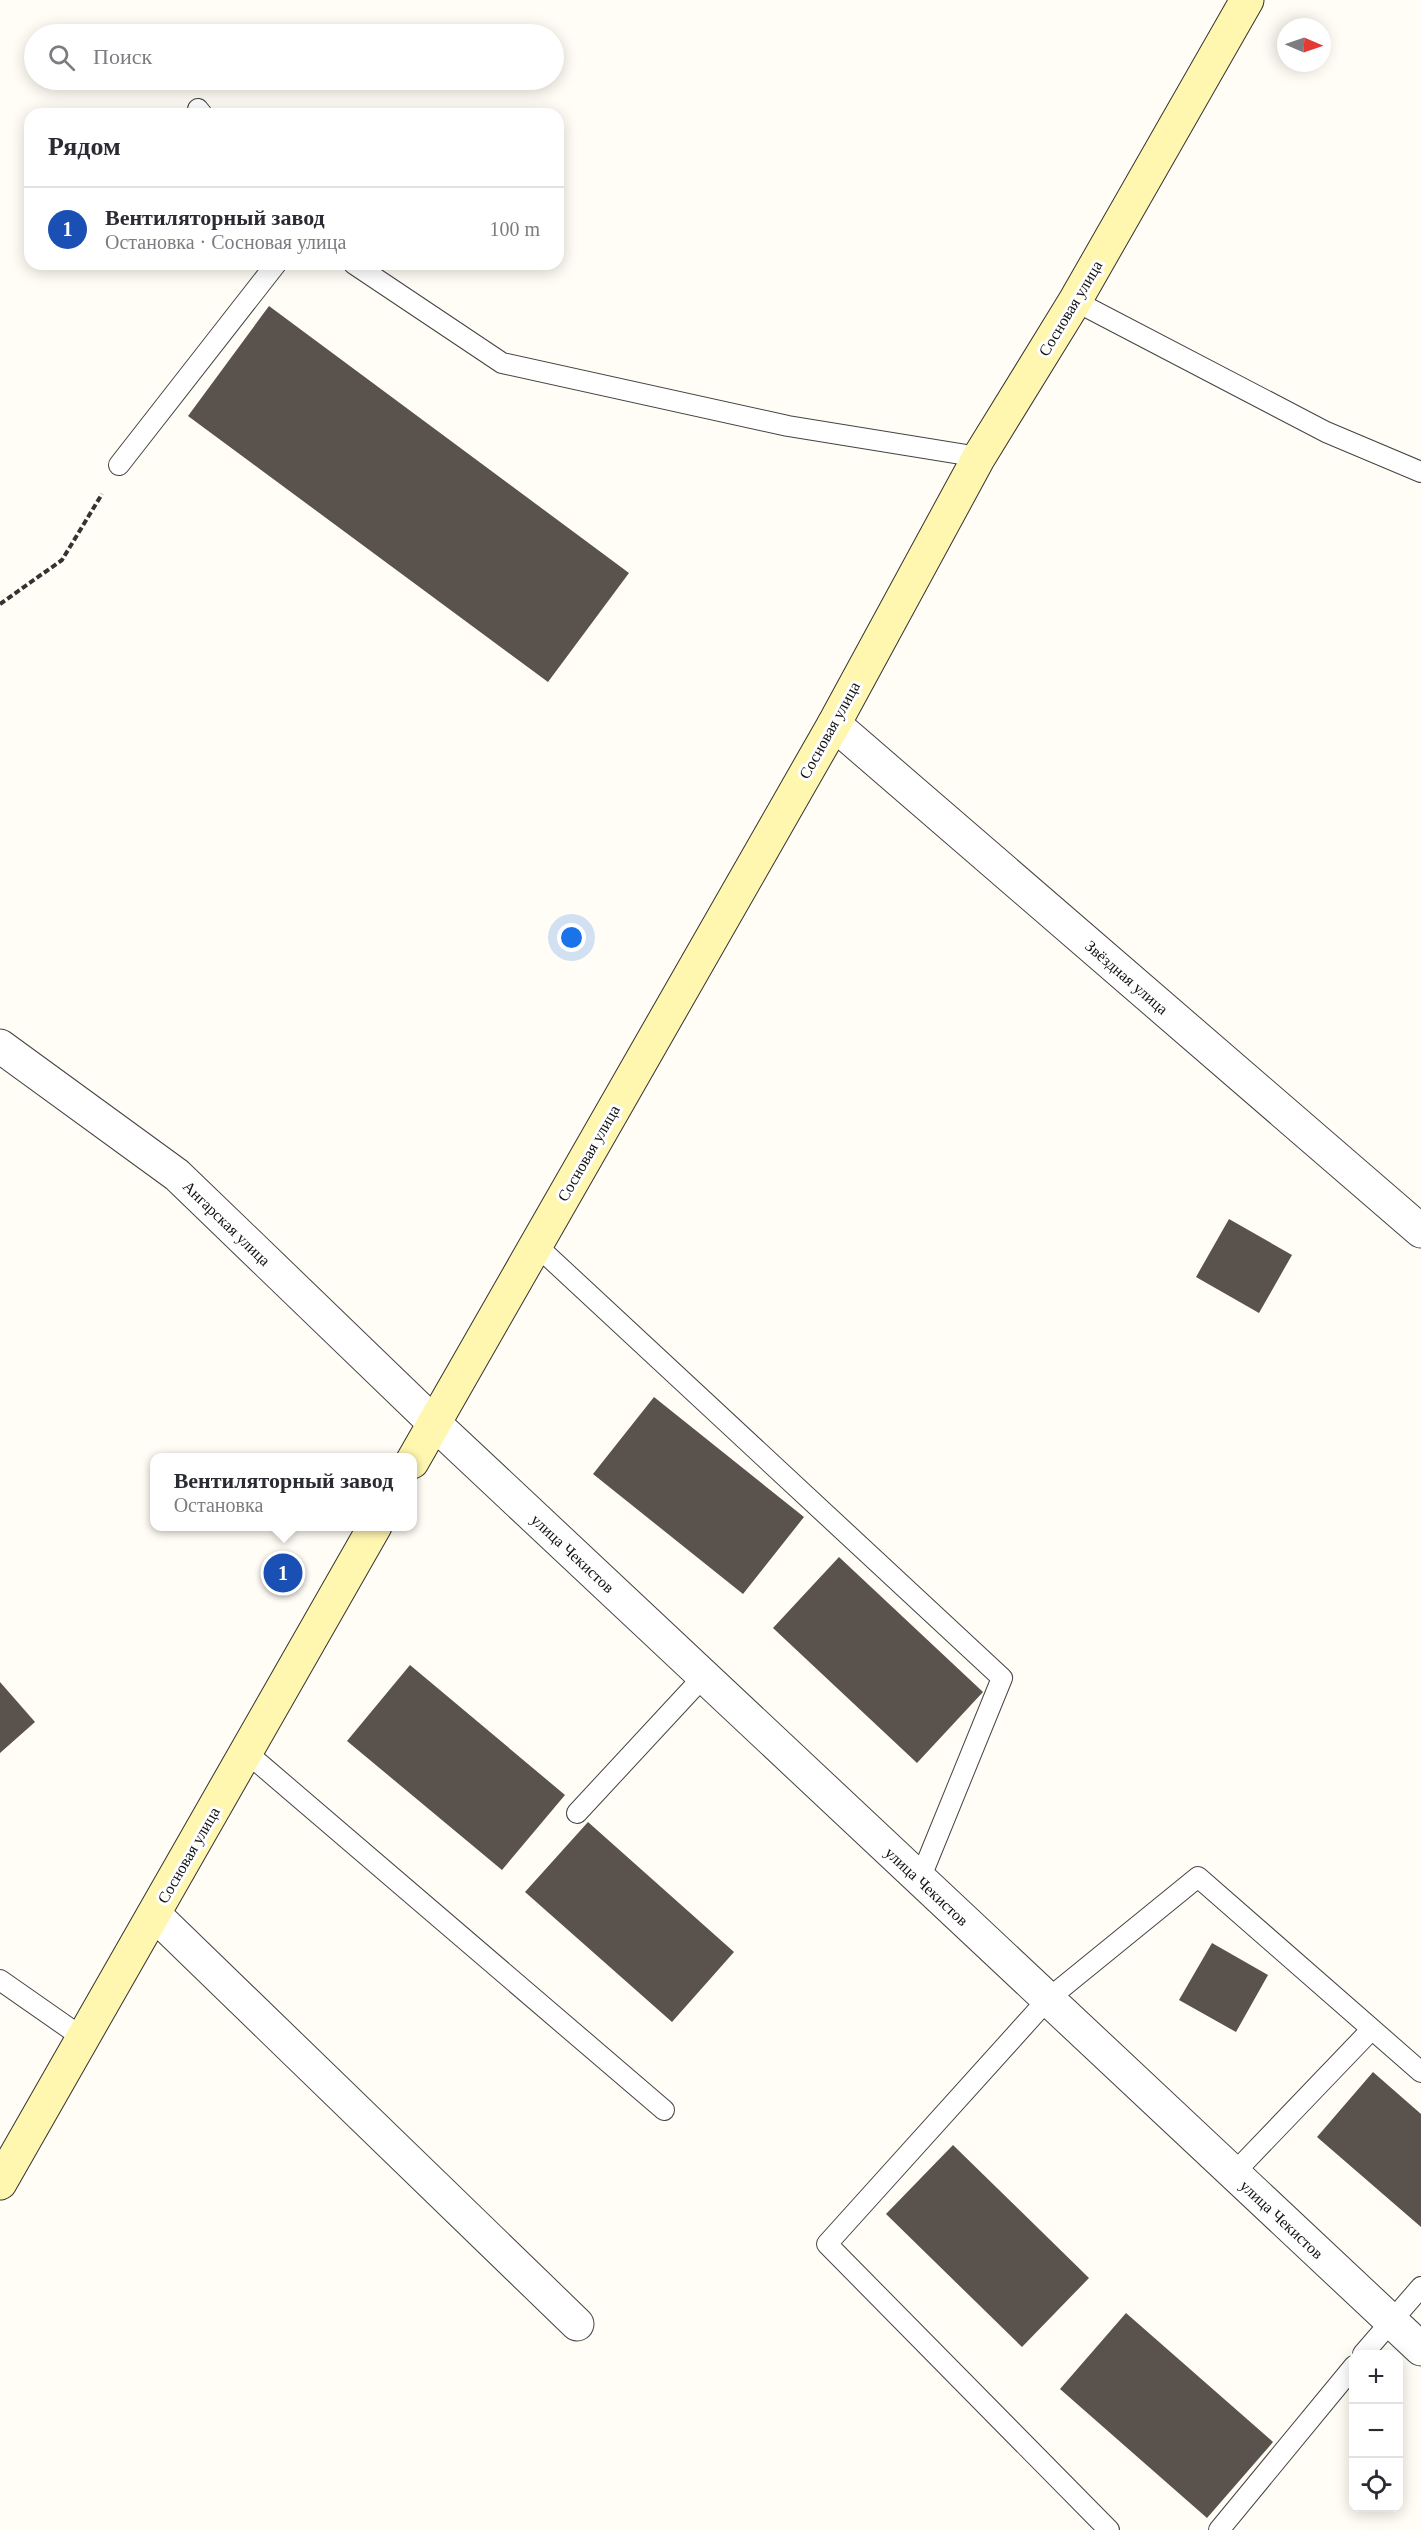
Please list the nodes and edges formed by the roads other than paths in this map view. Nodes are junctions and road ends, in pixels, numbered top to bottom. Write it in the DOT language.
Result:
graph roads {
  1 [pos="1247,0"];
  2 [pos="271,270"];
  3 [pos="363,270"];
  4 [pos="1075,301"];
  5 [pos="979,457"];
  6 [pos="119,465"];
  7 [pos="1421,472"];
  8 [pos="834,724"];
  9 [pos="0,1046"];
  10 [pos="1421,1231"];
  11 [pos="536,1245"];
  12 [pos="434,1423"];
  13 [pos="417,1453"];
  14 [pos="373,1531"];
  15 [pos="704,1676"];
  16 [pos="246,1752"];
  17 [pos="577,1813"];
  18 [pos="920,1879"];
  19 [pos="154,1914"];
  20 [pos="0,1980"];
  21 [pos="1048,1999"];
  22 [pos="1372,2029"];
  23 [pos="83,2038"];
  24 [pos="1421,2072"];
  25 [pos="663,2110"];
  26 [pos="1234,2174"];
  27 [pos="0,2183"];
  28 [pos="1421,2287"];
  29 [pos="1390,2320"];
  30 [pos="577,2324"];
  31 [pos="1421,2349"];
  32 [pos="1367,2350"];
  33 [pos="1349,2371"];
  34 [pos="1110,2530"];
  35 [pos="1219,2530"];
  1 -- 4 [label="street, Сосновая улица"];
  2 -- 6 [label="lane"];
  3 -- 5 [label="lane"];
  4 -- 5 [label="street, Сосновая улица"];
  4 -- 7 [label="lane"];
  5 -- 8 [label="street, Сосновая улица"];
  8 -- 10 [label="street, Звёздная улица"];
  8 -- 11 [label="street, Сосновая улица"];
  9 -- 12 [label="street, Ангарская улица"];
  11 -- 12 [label="street, Сосновая улица"];
  11 -- 18 [label="lane"];
  12 -- 13 [label="street, Сосновая улица"];
  12 -- 15 [label="street, улица Чекистов"];
  14 -- 16 [label="street, Сосновая улица"];
  15 -- 17 [label="lane"];
  15 -- 18 [label="street, улица Чекистов"];
  16 -- 19 [label="street, Сосновая улица"];
  16 -- 25 [label="lane"];
  18 -- 21 [label="street, улица Чекистов"];
  19 -- 23 [label="street, Сосновая улица"];
  19 -- 30 [label="street"];
  20 -- 23 [label="lane"];
  21 -- 22 [label="lane"];
  21 -- 26 [label="street, улица Чекистов"];
  21 -- 34 [label="lane"];
  22 -- 24 [label="lane"];
  22 -- 26 [label="lane"];
  23 -- 27 [label="street, Сосновая улица"];
  26 -- 29 [label="street, улица Чекистов"];
  28 -- 29 [label="lane"];
  29 -- 31 [label="street, улица Чекистов"];
  29 -- 32 [label="lane"];
  33 -- 35 [label="lane"];
}
